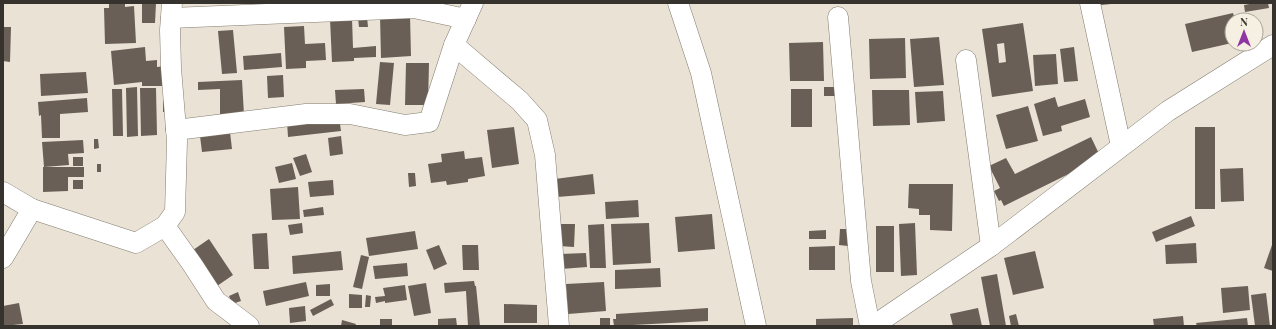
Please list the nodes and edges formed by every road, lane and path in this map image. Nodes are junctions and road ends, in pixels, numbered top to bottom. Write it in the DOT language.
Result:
graph roads {
  1 [pos="678,3"];
  2 [pos="1090,3"];
  3 [pos="172,10"];
  4 [pos="469,11"];
  5 [pos="838,17"];
  6 [pos="1273,45"];
  7 [pos="454,46"];
  8 [pos="966,60"];
  9 [pos="176,130"];
  10 [pos="1121,146"];
  11 [pos="3,192"];
  12 [pos="32,209"];
  13 [pos="165,226"];
  14 [pos="991,246"];
  15 [pos="3,258"];
  16 [pos="249,326"];
  17 [pos="559,326"];
  18 [pos="756,326"];
  19 [pos="871,326"];
  1 -- 18 [label="street"];
  2 -- 10 [label="street"];
  3 -- 4 [label="street"];
  3 -- 9 [label="street"];
  4 -- 7 [label="street"];
  5 -- 19 [label="street"];
  6 -- 10 [label="street"];
  7 -- 9 [label="street"];
  7 -- 17 [label="street"];
  8 -- 14 [label="street"];
  9 -- 13 [label="street"];
  10 -- 14 [label="street"];
  11 -- 12 [label="street"];
  12 -- 13 [label="street"];
  12 -- 15 [label="street"];
  13 -- 16 [label="street"];
  14 -- 19 [label="street"];
}
